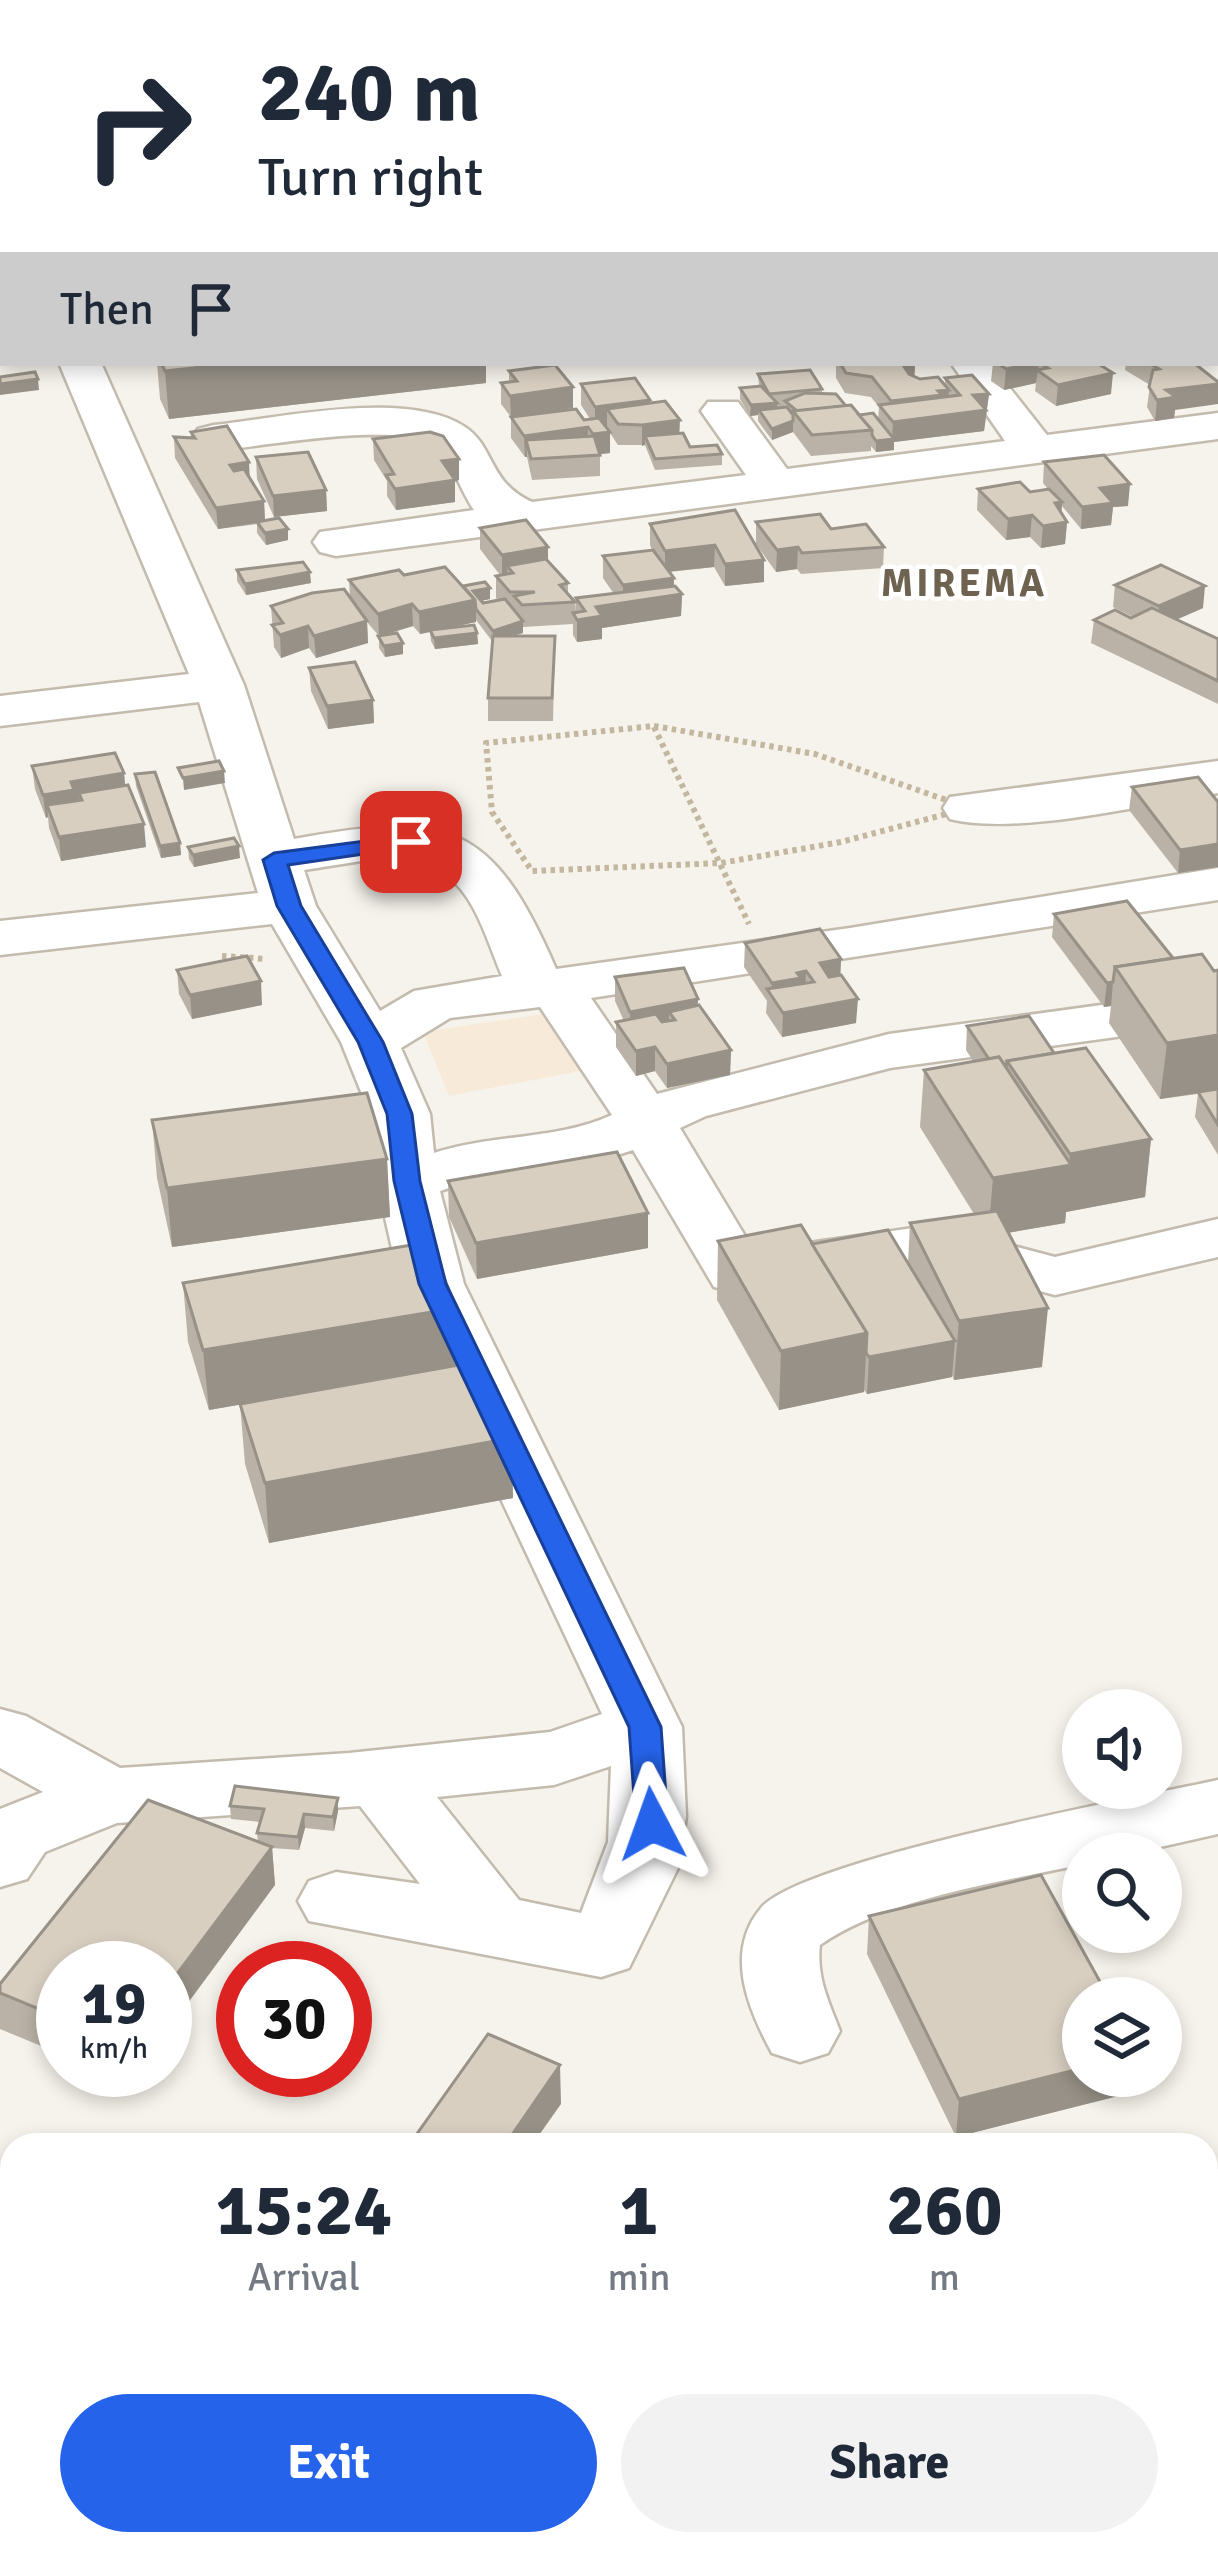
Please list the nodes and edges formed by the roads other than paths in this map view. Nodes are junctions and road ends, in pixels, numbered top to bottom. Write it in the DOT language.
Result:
graph roads {
  1 [pos="81,366"];
  2 [pos="970,366"];
  3 [pos="723,410"];
  4 [pos="1218,426"];
  5 [pos="214,438"];
  6 [pos="1035,450"];
  7 [pos="775,484"];
  8 [pos="524,516"];
  9 [pos="336,542"];
  10 [pos="219,685"];
  11 [pos="0,711"];
  12 [pos="1218,777"];
  13 [pos="969,808"];
  14 [pos="1218,884"];
  15 [pos="281,907"];
  16 [pos="0,938"];
  17 [pos="547,989"];
  18 [pos="1218,1006"];
  19 [pos="370,1042"];
  20 [pos="647,1122"];
  21 [pos="407,1181"];
  22 [pos="1218,1238"];
  23 [pos="645,1727"];
  24 [pos="0,1736"];
  25 [pos="379,1777"];
  26 [pos="109,1796"];
  27 [pos="1218,1807"];
  28 [pos="0,1858"];
  29 [pos="336,1901"];
  30 [pos="494,1924"];
  31 [pos="800,2031"];
  1 -- 10 [label="street"];
  2 -- 6 [label="street"];
  3 -- 7 [label="street"];
  4 -- 6 [label="street"];
  5 -- 8 [label="street"];
  6 -- 7 [label="street"];
  7 -- 8 [label="street"];
  8 -- 9 [label="street"];
  10 -- 11 [label="street"];
  10 -- 15 [label="street"];
  12 -- 13 [label="street"];
  14 -- 17 [label="street"];
  15 -- 16 [label="street"];
  15 -- 17 [label="street"];
  15 -- 19 [label="street"];
  17 -- 19 [label="street"];
  17 -- 20 [label="street"];
  18 -- 20 [label="street"];
  19 -- 21 [label="street"];
  20 -- 21 [label="street"];
  20 -- 22 [label="street"];
  21 -- 23 [label="street"];
  23 -- 25 [label="street"];
  23 -- 30 [label="street"];
  24 -- 26 [label="street"];
  25 -- 26 [label="street"];
  25 -- 30 [label="street"];
  26 -- 28 [label="street"];
  27 -- 31 [label="street"];
  29 -- 30 [label="street"];
}
